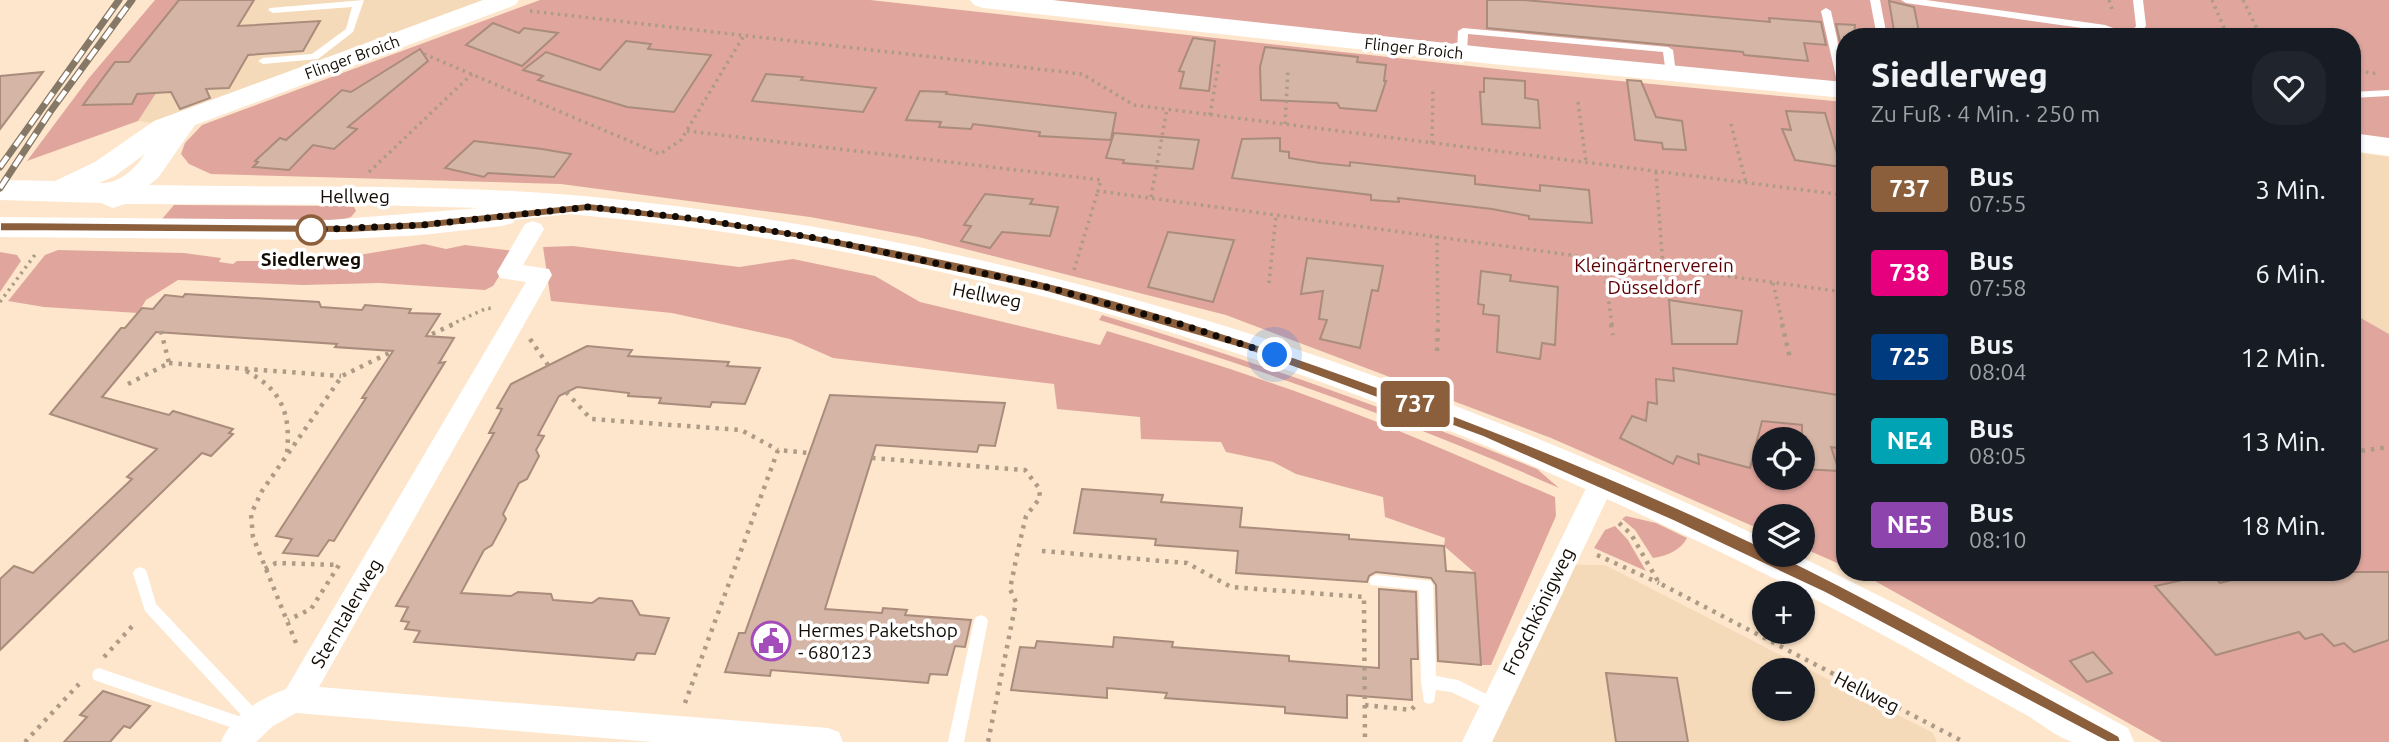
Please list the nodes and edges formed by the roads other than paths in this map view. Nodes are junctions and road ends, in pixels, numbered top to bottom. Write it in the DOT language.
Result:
graph roads {
  1 [pos="984,0"];
  2 [pos="1875,0"];
  3 [pos="1906,0"];
  4 [pos="2138,0"];
  5 [pos="358,2"];
  6 [pos="512,5"];
  7 [pos="273,10"];
  8 [pos="1826,11"];
  9 [pos="1880,28"];
  10 [pos="2105,28"];
  11 [pos="2138,28"];
  12 [pos="1836,55"];
  13 [pos="262,61"];
  14 [pos="1836,89"];
  15 [pos="2389,93"];
  16 [pos="2361,95"];
  17 [pos="198,115"];
  18 [pos="2361,143"];
  19 [pos="2389,147"];
  20 [pos="148,171"];
  21 [pos="110,189"];
  22 [pos="0,190"];
  23 [pos="170,195"];
  24 [pos="588,207"];
  25 [pos="0,215"];
  26 [pos="0,227"];
  27 [pos="141,229"];
  28 [pos="533,229"];
  29 [pos="1607,500"];
  30 [pos="140,573"];
  31 [pos="1376,581"];
  32 [pos="981,621"];
  33 [pos="99,675"];
  34 [pos="302,688"];
  35 [pos="1493,705"];
  36 [pos="246,729"];
  37 [pos="669,734"];
  38 [pos="828,742"];
  39 [pos="956,742"];
  40 [pos="1476,742"];
  41 [pos="2113,742"];
  1 -- 14 [label="main road, Flinger Broich"];
  2 -- 9 [label="lane"];
  3 -- 10 [label="lane"];
  4 -- 11 [label="lane"];
  5 -- 7 [label="lane"];
  5 -- 13 [label="lane"];
  6 -- 17 [label="main road, Flinger Broich"];
  8 -- 12 [label="lane"];
  15 -- 16 [label="lane"];
  17 -- 20 [label="street, Flinger Broich"];
  17 -- 21 [label="main road, Flinger Broich"];
  18 -- 19 [label="main road"];
  20 -- 21 [label="main road, Hellweg"];
  20 -- 23 [label="main road"];
  21 -- 22 [label="main road, Hellweg"];
  21 -- 23 [label="main road, Hellweg"];
  21 -- 25 [label="main road, Hellweg"];
  21 -- 27 [label="main road"];
  23 -- 24 [label="main road, Hellweg"];
  24 -- 27 [label="main road, Hellweg"];
  24 -- 29 [label="main road, Hellweg"];
  26 -- 27 [label="main road, Hellweg"];
  28 -- 34 [label="street, Sterntalerweg"];
  29 -- 35 [label="street, Froschkönigweg"];
  29 -- 41 [label="main road, Hellweg"];
  30 -- 36 [label="lane"];
  31 -- 35 [label="lane"];
  32 -- 39 [label="lane"];
  33 -- 36 [label="lane"];
  34 -- 36 [label="street"];
  34 -- 37 [label="street"];
  35 -- 40 [label="street, Froschkönigweg"];
  37 -- 38 [label="street"];
}
